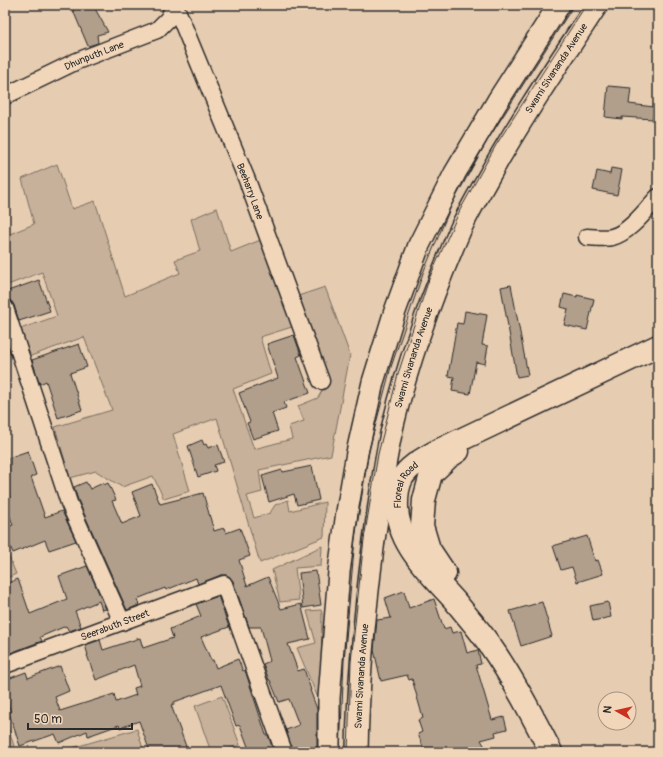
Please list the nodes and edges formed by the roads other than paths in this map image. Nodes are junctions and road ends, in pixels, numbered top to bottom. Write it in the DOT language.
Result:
graph roads {
  1 [pos="174,5"];
  2 [pos="559,5"];
  3 [pos="597,5"];
  4 [pos="5,96"];
  5 [pos="658,197"];
  6 [pos="587,237"];
  7 [pos="5,308"];
  8 [pos="658,346"];
  9 [pos="321,381"];
  10 [pos="122,622"];
  11 [pos="5,665"];
  12 [pos="284,752"];
  13 [pos="328,752"];
  14 [pos="357,752"];
  15 [pos="551,752"];
  1 -- 4 [label="street, Dhunputh Lane"];
  1 -- 9 [label="street, Beeharry Lane"];
  2 -- 13 [label="street"];
  3 -- 14 [label="street, Swami Sivananda Avenue"];
  5 -- 6 [label="street"];
  7 -- 10 [label="street"];
  8 -- 15 [label="main road"];
  10 -- 11 [label="street, Seerabuth Street"];
  10 -- 12 [label="street, Seerabuth Street"];
}
